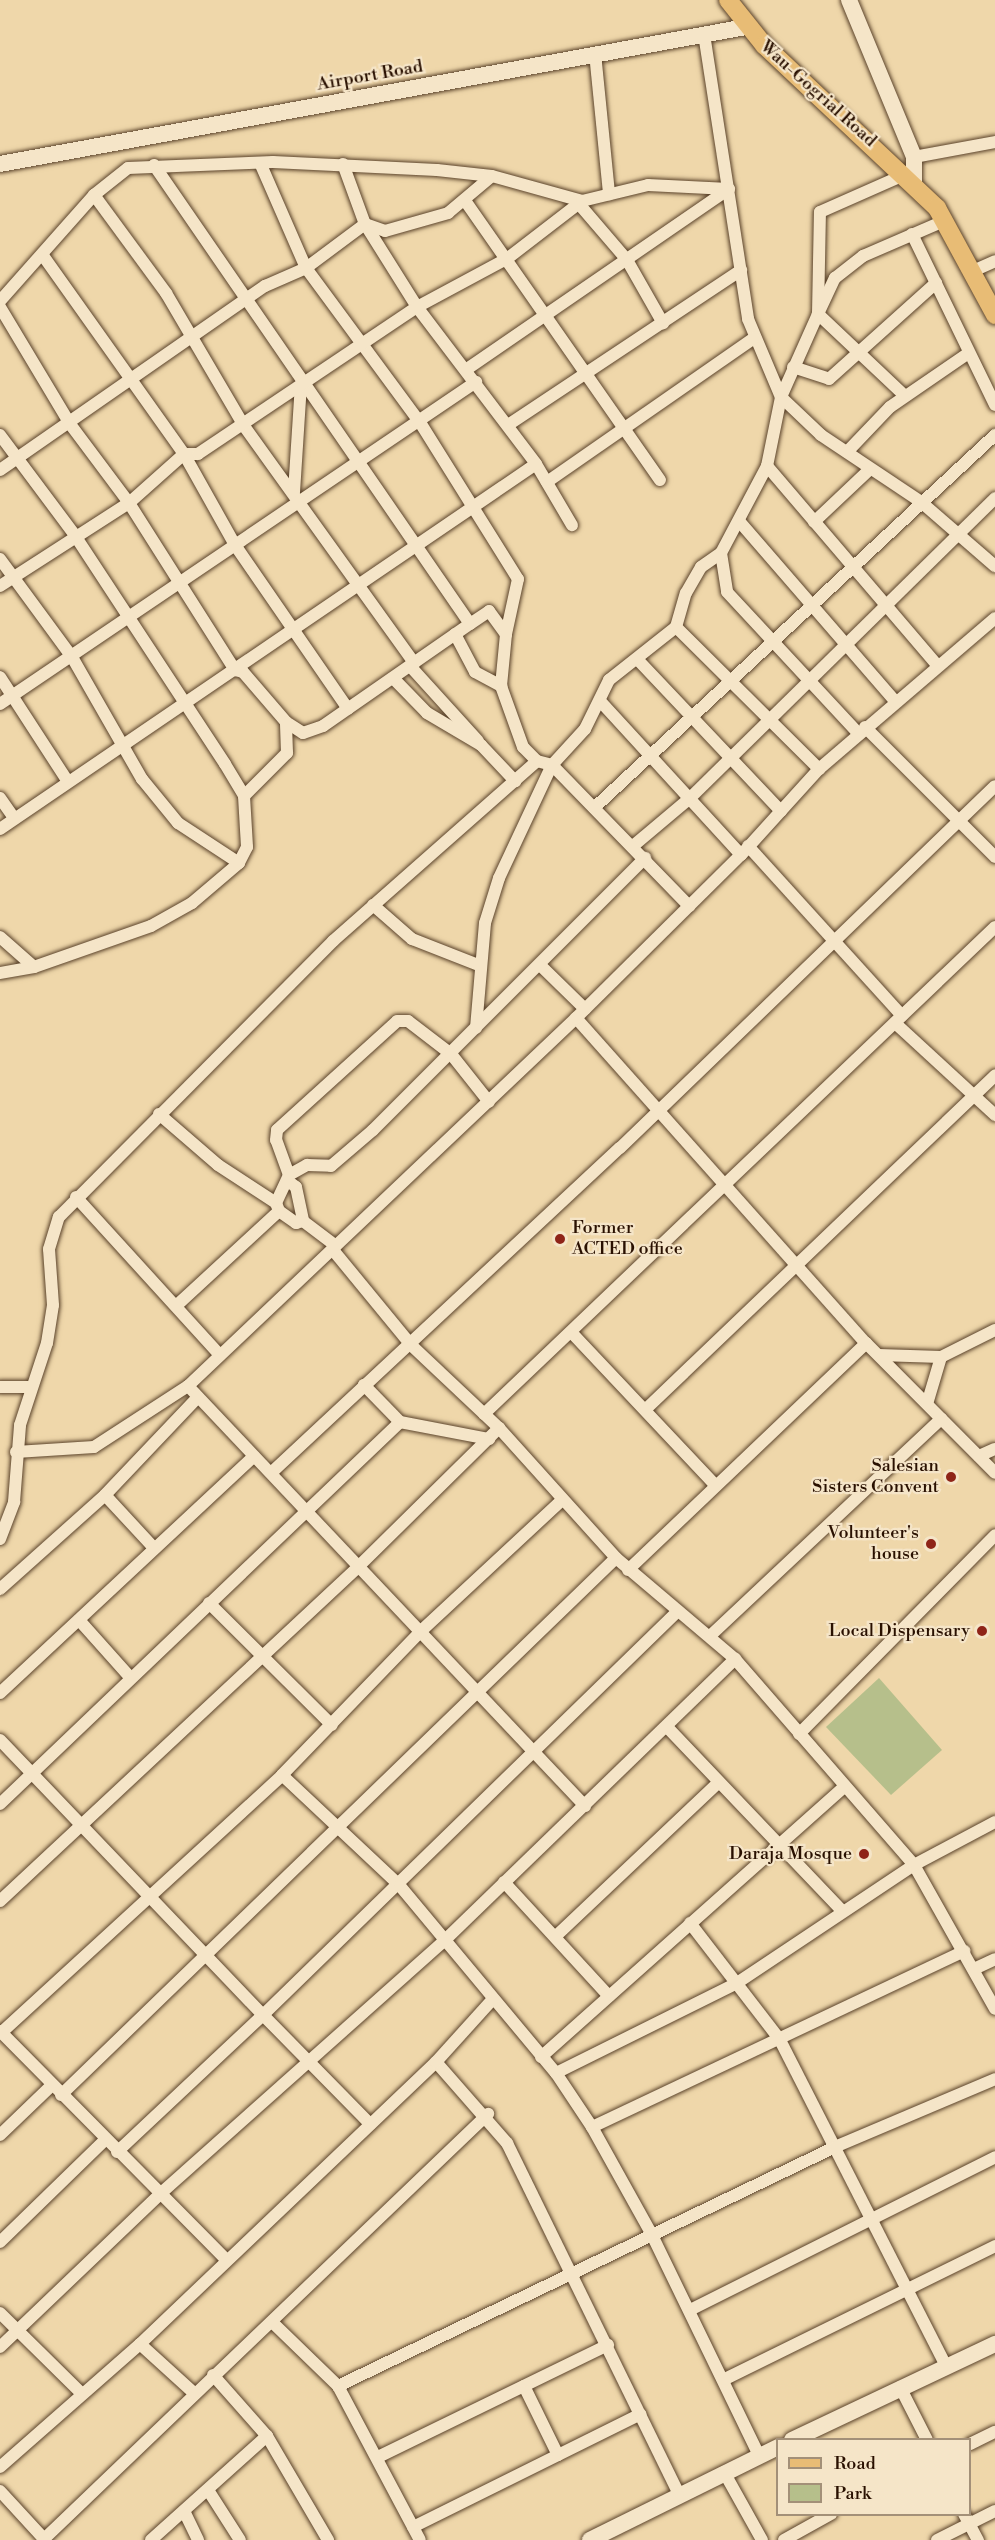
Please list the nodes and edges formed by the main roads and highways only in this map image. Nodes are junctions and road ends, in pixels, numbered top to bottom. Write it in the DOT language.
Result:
graph roads {
  1 [pos="728,0"];
  2 [pos="995,315"];
  1 -- 2 [label="main road, Wau-Gogrial Road"];
}
